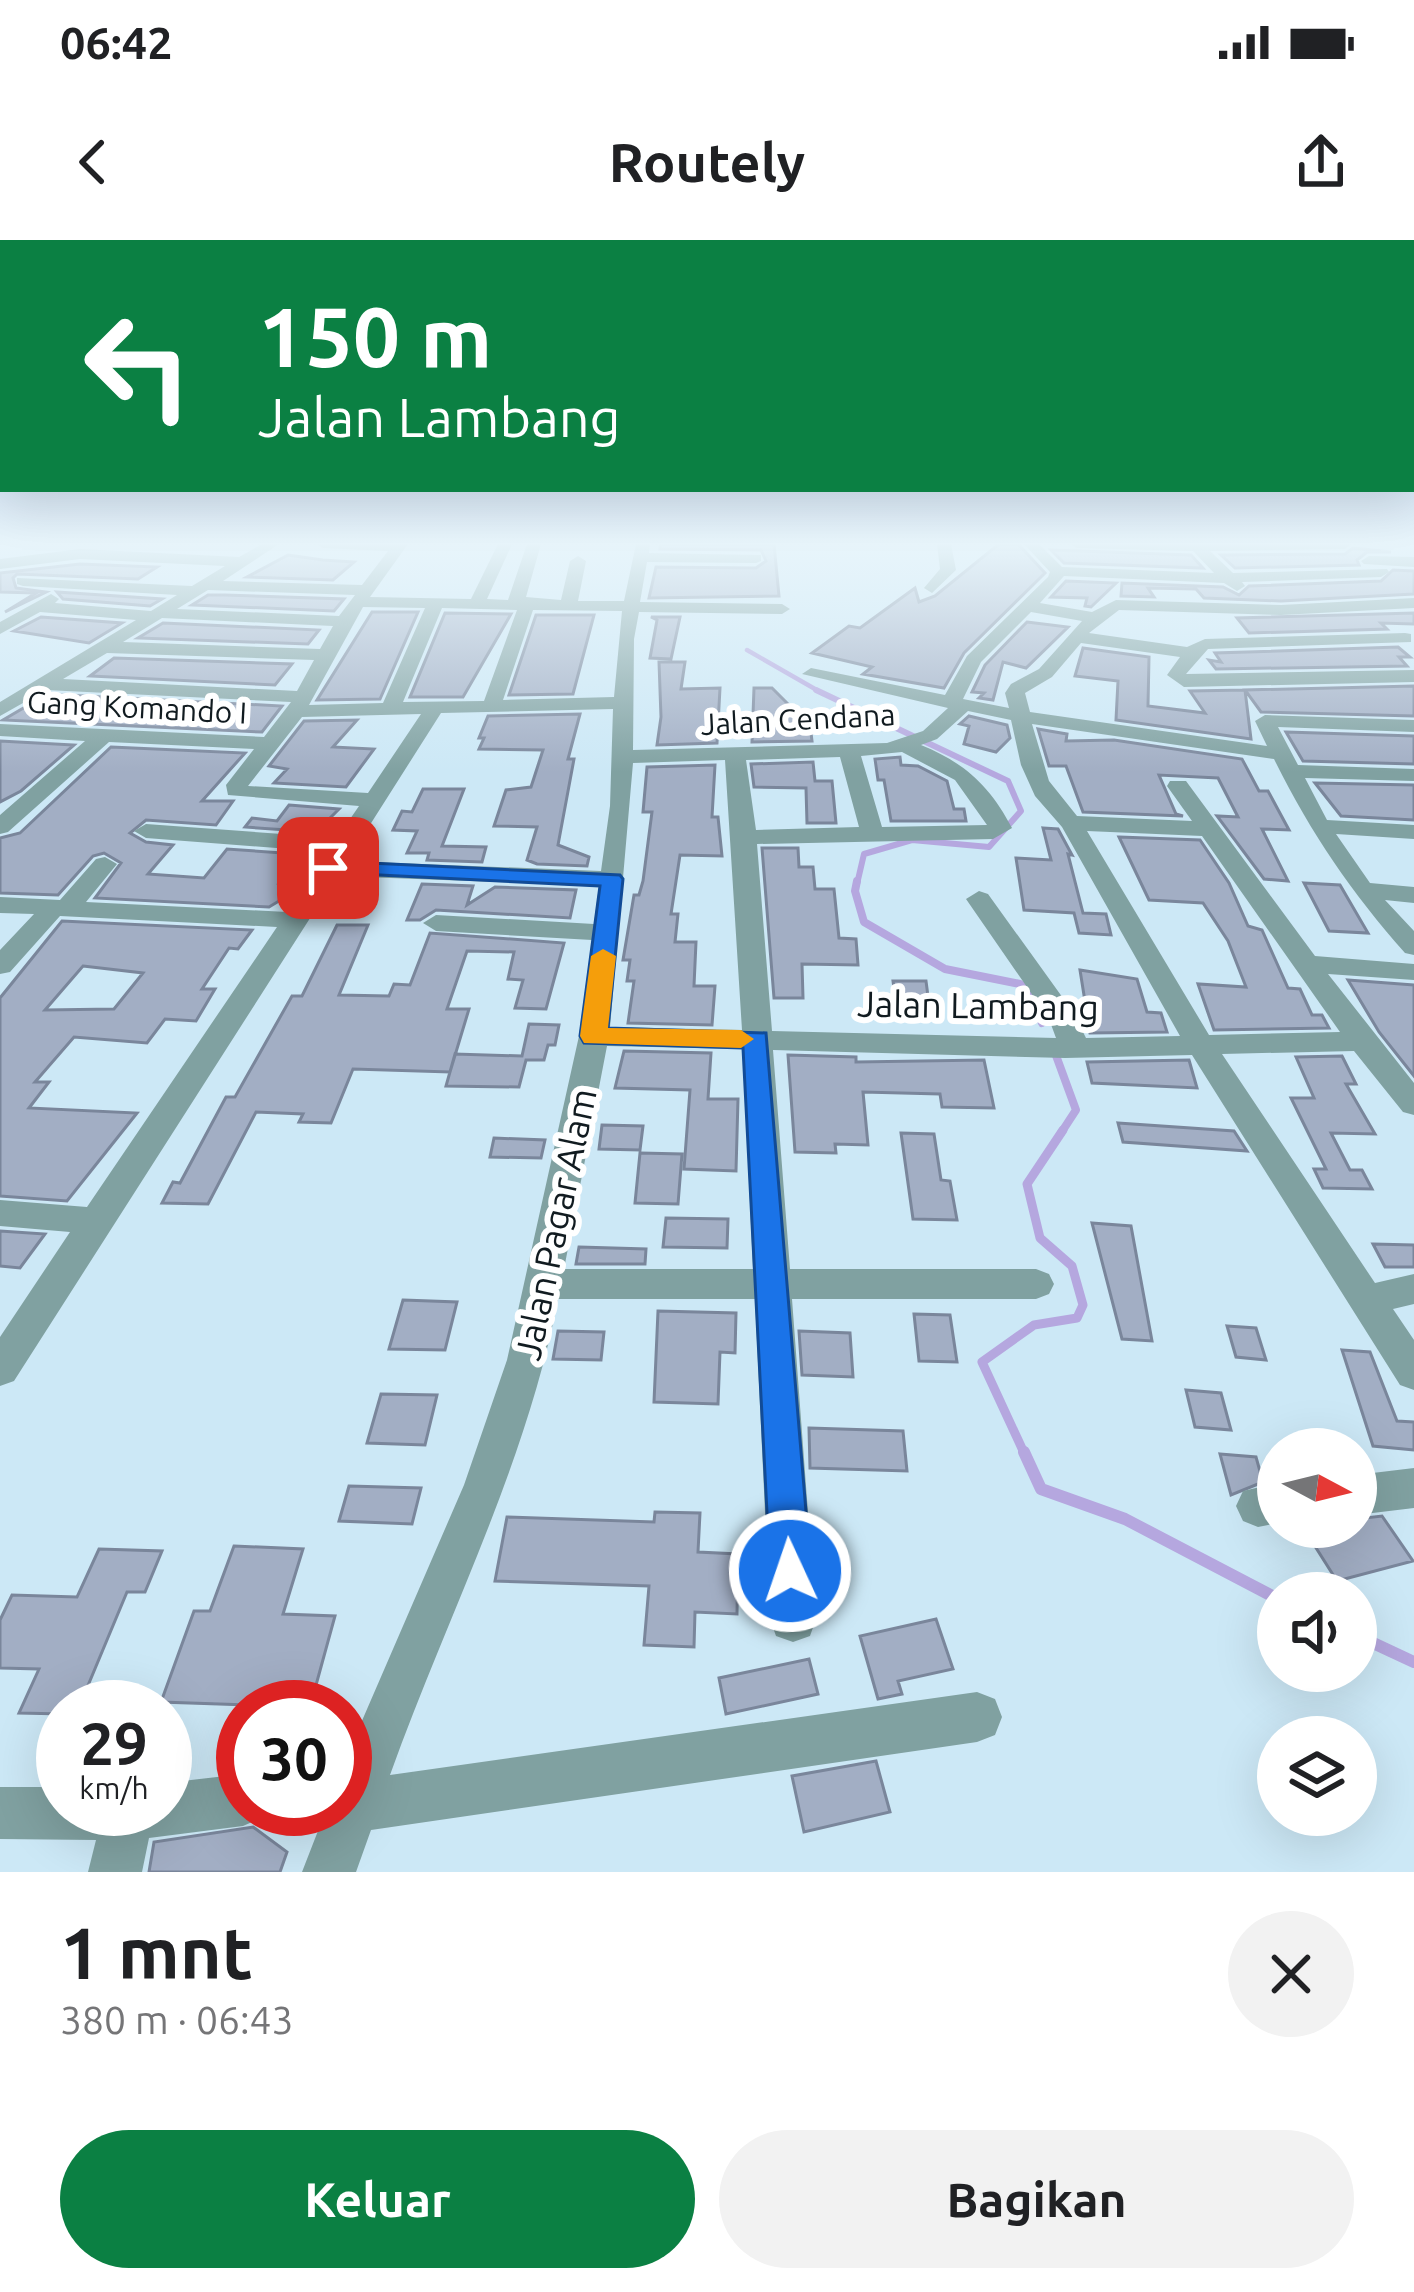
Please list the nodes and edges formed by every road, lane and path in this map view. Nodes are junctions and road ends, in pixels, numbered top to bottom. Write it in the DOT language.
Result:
graph roads {
  1 [pos="146,620"];
  2 [pos="321,620"];
  3 [pos="428,620"];
  4 [pos="516,620"];
  5 [pos="634,620"];
  6 [pos="1012,620"];
  7 [pos="1094,620"];
  8 [pos="1385,620"];
  9 [pos="344,621"];
  10 [pos="1078,637"];
  11 [pos="1409,643"];
  12 [pos="101,647"];
  13 [pos="1191,653"];
  14 [pos="323,655"];
  15 [pos="812,674"];
  16 [pos="1414,676"];
  17 [pos="41,685"];
  18 [pos="623,703"];
  19 [pos="298,704"];
  20 [pos="957,705"];
  21 [pos="391,708"];
  22 [pos="435,708"];
  23 [pos="491,708"];
  24 [pos="0,710"];
  25 [pos="1022,717"];
  26 [pos="1414,726"];
  27 [pos="0,730"];
  28 [pos="104,735"];
  29 [pos="917,741"];
  30 [pos="272,743"];
  31 [pos="849,750"];
  32 [pos="735,752"];
  33 [pos="624,757"];
  34 [pos="1287,762"];
  35 [pos="1414,775"];
  36 [pos="1178,786"];
  37 [pos="374,800"];
  38 [pos="1071,823"];
  39 [pos="1319,826"];
  40 [pos="0,827"];
  41 [pos="1208,829"];
  42 [pos="146,831"];
  43 [pos="1414,832"];
  44 [pos="872,834"];
  45 [pos="745,837"];
  46 [pos="335,857"];
  47 [pos="106,864"];
  48 [pos="612,879"];
  49 [pos="1362,890"];
  50 [pos="1414,896"];
  51 [pos="979,899"];
  52 [pos="0,905"];
  53 [pos="60,910"];
  54 [pos="291,920"];
  55 [pos="436,923"];
  56 [pos="606,933"];
  57 [pos="1414,947"];
  58 [pos="1306,964"];
  59 [pos="0,966"];
  60 [pos="1414,972"];
  61 [pos="594,1036"];
  62 [pos="756,1039"];
  63 [pos="1362,1041"];
  64 [pos="1200,1044"];
  65 [pos="1060,1048"];
  66 [pos="1414,1104"];
  67 [pos="0,1213"];
  68 [pos="93,1221"];
  69 [pos="544,1284"];
  70 [pos="1036,1284"];
  71 [pos="773,1287"];
  72 [pos="1414,1289"];
  73 [pos="1366,1300"];
  74 [pos="0,1369"];
  75 [pos="1414,1373"];
  76 [pos="1414,1488"];
  77 [pos="1377,1492"];
  78 [pos="793,1619"];
  79 [pos="977,1718"];
  80 [pos="372,1752"];
  81 [pos="372,1806"];
  82 [pos="0,1813"];
  83 [pos="36,1813"];
  84 [pos="123,1836"];
  85 [pos="340,1836"];
  86 [pos="115,1872"];
  87 [pos="329,1872"];
  1 -- 12 [label="street"];
  2 -- 9 [label="street"];
  3 -- 21 [label="street"];
  4 -- 23 [label="street"];
  5 -- 18 [label="street, Jalan Pagar Alam"];
  6 -- 20 [label="street, Jalan Cendana"];
  7 -- 10 [label="street"];
  8 -- 11 [label="street"];
  9 -- 14 [label="street"];
  10 -- 13 [label="street"];
  10 -- 25 [label="street"];
  11 -- 13 [label="street"];
  12 -- 14 [label="street"];
  12 -- 17 [label="street"];
  13 -- 16 [label="street"];
  14 -- 19 [label="street"];
  15 -- 20 [label="street"];
  17 -- 19 [label="street"];
  17 -- 24 [label="street"];
  18 -- 23 [label="street"];
  18 -- 33 [label="street, Jalan Pagar Alam"];
  19 -- 21 [label="street"];
  19 -- 30 [label="street"];
  20 -- 25 [label="street"];
  20 -- 29 [label="street, Jalan Cendana"];
  21 -- 22 [label="street"];
  22 -- 23 [label="street"];
  22 -- 37 [label="street"];
  25 -- 34 [label="street"];
  25 -- 38 [label="street"];
  26 -- 34 [label="street"];
  27 -- 28 [label="street, Gang Komando I"];
  28 -- 30 [label="street, Gang Komando I"];
  28 -- 40 [label="street"];
  29 -- 31 [label="street, Jalan Cendana"];
  29 -- 44 [label="street"];
  30 -- 37 [label="street"];
  31 -- 32 [label="street, Jalan Cendana"];
  31 -- 44 [label="street"];
  32 -- 33 [label="street, Jalan Cendana"];
  32 -- 45 [label="street"];
  33 -- 48 [label="street, Jalan Pagar Alam"];
  34 -- 35 [label="street"];
  34 -- 39 [label="street"];
  36 -- 41 [label="street"];
  37 -- 46 [label="street"];
  38 -- 41 [label="street"];
  38 -- 64 [label="street"];
  39 -- 43 [label="street"];
  39 -- 49 [label="street"];
  41 -- 58 [label="street"];
  42 -- 46 [label="street"];
  44 -- 45 [label="street"];
  45 -- 62 [label="street"];
  46 -- 48 [label="street"];
  46 -- 54 [label="street"];
  47 -- 53 [label="street"];
  48 -- 56 [label="street, Jalan Pagar Alam"];
  49 -- 50 [label="street"];
  49 -- 57 [label="street"];
  51 -- 65 [label="street"];
  52 -- 53 [label="street"];
  53 -- 54 [label="street"];
  53 -- 59 [label="street"];
  54 -- 68 [label="street"];
  55 -- 56 [label="street"];
  56 -- 61 [label="street, Jalan Pagar Alam"];
  58 -- 60 [label="street"];
  58 -- 63 [label="street"];
  61 -- 62 [label="street, Jalan Lambang"];
  61 -- 69 [label="street, Jalan Pagar Alam"];
  62 -- 65 [label="street, Jalan Lambang"];
  62 -- 71 [label="street"];
  63 -- 64 [label="street, Jalan Lambang"];
  63 -- 66 [label="street"];
  64 -- 65 [label="street, Jalan Lambang"];
  64 -- 73 [label="street"];
  67 -- 68 [label="street"];
  68 -- 74 [label="street"];
  69 -- 71 [label="street"];
  69 -- 80 [label="street, Jalan Pagar Alam"];
  70 -- 71 [label="street"];
  71 -- 78 [label="street"];
  72 -- 73 [label="street"];
  73 -- 75 [label="street"];
  76 -- 77 [label="street"];
  79 -- 81 [label="street"];
  82 -- 83 [label="street"];
  84 -- 86 [label="street"];
  85 -- 87 [label="street, Jalan Pagar Alam"];
}
